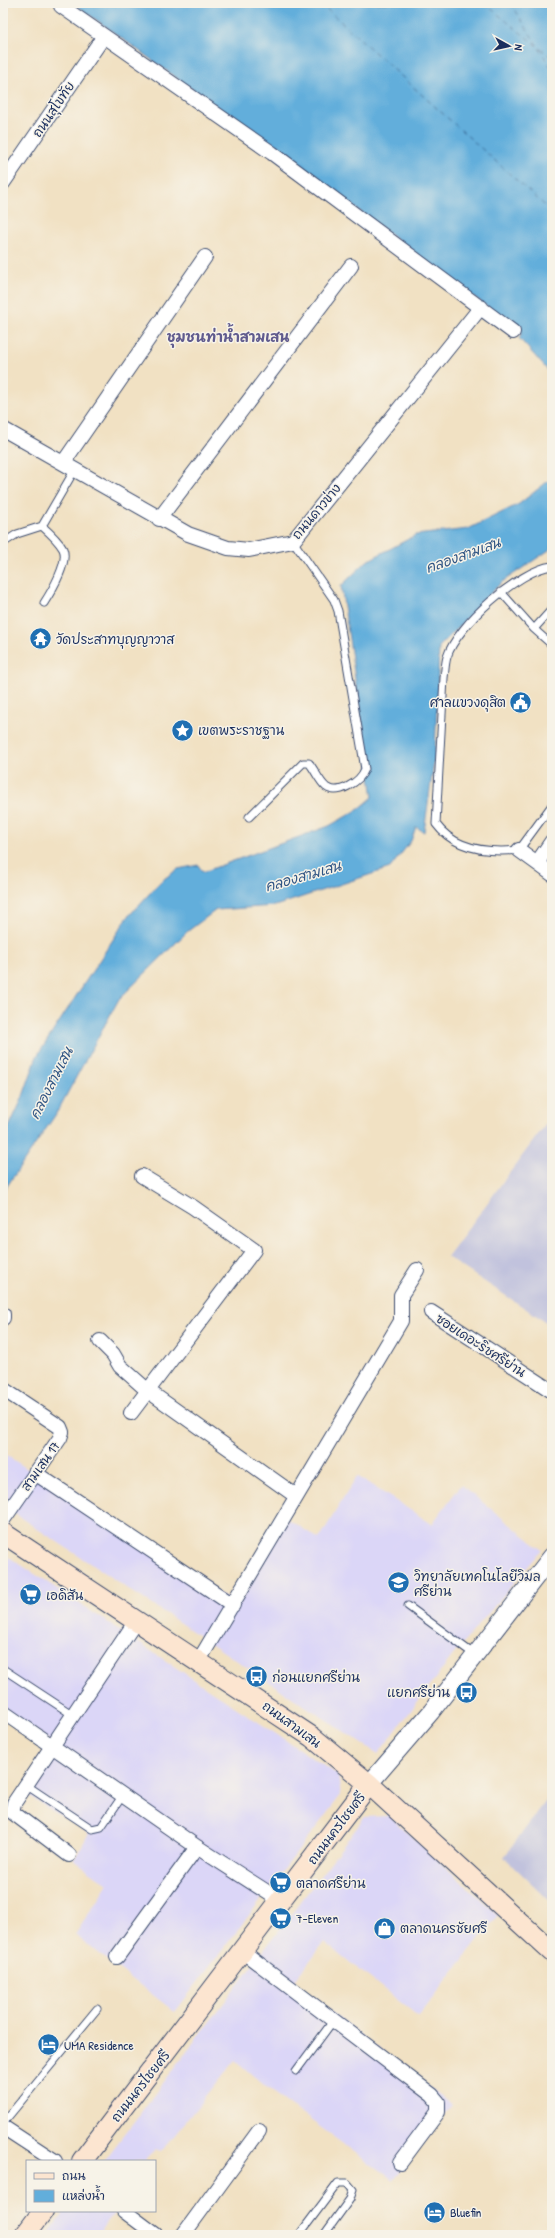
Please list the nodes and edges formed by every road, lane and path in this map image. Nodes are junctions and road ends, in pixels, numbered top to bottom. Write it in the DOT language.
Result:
graph roads {
  1 [pos="61,6"];
  2 [pos="104,36"];
  3 [pos="3,183"];
  4 [pos="205,257"];
  5 [pos="351,266"];
  6 [pos="481,307"];
  7 [pos="513,332"];
  8 [pos="3,429"];
  9 [pos="68,467"];
  10 [pos="159,518"];
  11 [pos="42,526"];
  12 [pos="293,541"];
  13 [pos="3,543"];
  14 [pos="552,566"];
  15 [pos="501,592"];
  16 [pos="44,603"];
  17 [pos="552,609"];
  18 [pos="534,629"];
  19 [pos="552,645"];
  20 [pos="552,805"];
  21 [pos="249,817"];
  22 [pos="552,841"];
  23 [pos="519,850"];
  24 [pos="537,863"];
  25 [pos="552,874"];
  26 [pos="142,1176"];
  27 [pos="417,1270"];
  28 [pos="431,1312"];
  29 [pos="3,1314"];
  30 [pos="3,1318"];
  31 [pos="100,1341"];
  32 [pos="3,1389"];
  33 [pos="147,1390"];
  34 [pos="552,1391"];
  35 [pos="131,1413"];
  36 [pos="35,1473"];
  37 [pos="296,1496"];
  38 [pos="3,1520"];
  39 [pos="3,1534"];
  40 [pos="552,1556"];
  41 [pos="233,1606"];
  42 [pos="408,1606"];
  43 [pos="136,1622"];
  44 [pos="475,1656"];
  45 [pos="198,1662"];
  46 [pos="3,1669"];
  47 [pos="3,1712"];
  48 [pos="73,1715"];
  49 [pos="52,1747"];
  50 [pos="370,1784"];
  51 [pos="26,1785"];
  52 [pos="122,1795"];
  53 [pos="7,1812"];
  54 [pos="196,1847"];
  55 [pos="69,1855"];
  56 [pos="281,1901"];
  57 [pos="242,1951"];
  58 [pos="552,1952"];
  59 [pos="117,1957"];
  60 [pos="97,2009"];
  61 [pos="333,2021"];
  62 [pos="296,2071"];
  63 [pos="3,2123"];
  64 [pos="3,2127"];
  65 [pos="259,2131"];
  66 [pos="53,2160"];
  67 [pos="83,2160"];
  68 [pos="400,2163"];
  69 [pos="42,2212"];
  70 [pos="125,2212"];
  71 [pos="25,2235"];
  72 [pos="156,2235"];
  73 [pos="183,2235"];
  74 [pos="299,2235"];
  75 [pos="324,2235"];
  1 -- 2 [label="street"];
  2 -- 3 [label="street, ถนนสุโขทัย"];
  2 -- 6 [label="street"];
  4 -- 9 [label="street"];
  5 -- 10 [label="street"];
  6 -- 7 [label="street"];
  6 -- 12 [label="street, ถนนดาวข่าง"];
  8 -- 9 [label="street, ถนนดาวข่าง"];
  9 -- 10 [label="street, ถนนดาวข่าง"];
  9 -- 11 [label="lane"];
  10 -- 12 [label="street, ถนนดาวข่าง"];
  11 -- 13 [label="lane"];
  11 -- 16 [label="lane"];
  12 -- 21 [label="lane"];
  14 -- 15 [label="lane"];
  15 -- 18 [label="lane"];
  15 -- 23 [label="lane"];
  17 -- 18 [label="lane"];
  18 -- 19 [label="lane"];
  20 -- 23 [label="lane"];
  22 -- 24 [label="street"];
  23 -- 24 [label="street"];
  24 -- 25 [label="street"];
  26 -- 33 [label="street"];
  27 -- 37 [label="street"];
  28 -- 34 [label="street, ซอยเดอะริชศรีย่าน"];
  29 -- 30 [label="street"];
  31 -- 33 [label="street"];
  32 -- 36 [label="street, สามเสน 17"];
  33 -- 35 [label="street"];
  33 -- 37 [label="street"];
  36 -- 38 [label="street, สามเสน 17"];
  36 -- 41 [label="street"];
  37 -- 41 [label="street"];
  39 -- 43 [label="main road, ถนนสามเสน"];
  40 -- 44 [label="street, ถนนนครไชยศรี"];
  41 -- 45 [label="street"];
  42 -- 44 [label="lane"];
  43 -- 45 [label="main road, ถนนสามเสน"];
  43 -- 48 [label="street"];
  44 -- 50 [label="street, ถนนนครไชยศรี"];
  45 -- 50 [label="main road, ถนนสามเสน"];
  46 -- 48 [label="lane"];
  47 -- 49 [label="street"];
  48 -- 49 [label="street"];
  49 -- 51 [label="street"];
  49 -- 52 [label="street"];
  50 -- 56 [label="main road, ถนนนครไชยศรี"];
  50 -- 58 [label="main road, ถนนสามเสน"];
  51 -- 52 [label="lane"];
  51 -- 53 [label="street"];
  52 -- 54 [label="street"];
  53 -- 55 [label="street"];
  54 -- 56 [label="street"];
  54 -- 59 [label="street"];
  56 -- 57 [label="main road, ถนนนครไชยศรี"];
  57 -- 61 [label="street"];
  57 -- 67 [label="main road, ถนนนครไชยศรี"];
  60 -- 63 [label="lane"];
  61 -- 62 [label="lane"];
  61 -- 68 [label="street"];
  64 -- 66 [label="street"];
  65 -- 73 [label="street"];
  69 -- 71 [label="main road"];
  70 -- 72 [label="street"];
  74 -- 75 [label="lane"];
}
